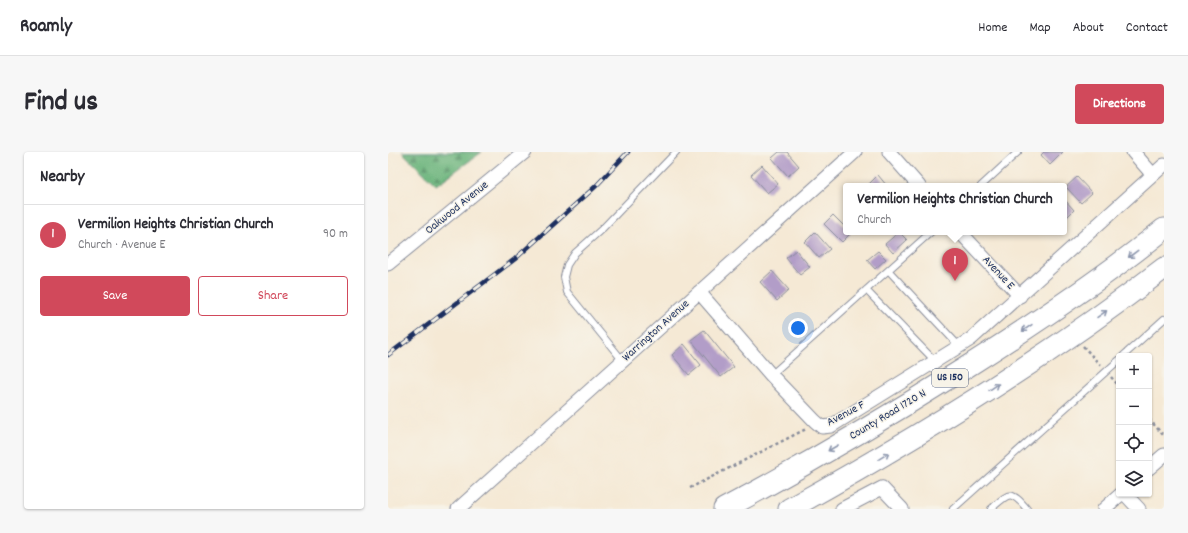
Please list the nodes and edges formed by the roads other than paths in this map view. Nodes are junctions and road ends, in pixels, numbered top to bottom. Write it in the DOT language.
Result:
graph roads {
  1 [pos="525,152"];
  2 [pos="676,152"];
  3 [pos="855,152"];
  4 [pos="889,152"];
  5 [pos="1018,152"];
  6 [pos="1133,152"];
  7 [pos="1164,165"];
  8 [pos="1153,175"];
  9 [pos="916,183"];
  10 [pos="984,183"];
  11 [pos="1164,229"];
  12 [pos="928,235"];
  13 [pos="963,235"];
  14 [pos="388,264"];
  15 [pos="1164,268"];
  16 [pos="889,271"];
  17 [pos="866,290"];
  18 [pos="699,292"];
  19 [pos="1020,296"];
  20 [pos="1164,319"];
  21 [pos="959,346"];
  22 [pos="1126,353"];
  23 [pos="623,361"];
  24 [pos="935,362"];
  25 [pos="1116,363"];
  26 [pos="771,375"];
  27 [pos="1164,455"];
  28 [pos="1152,465"];
  29 [pos="1118,497"];
  30 [pos="1128,497"];
  31 [pos="458,509"];
  32 [pos="724,509"];
  33 [pos="789,509"];
  34 [pos="842,509"];
  35 [pos="902,509"];
  36 [pos="953,509"];
  37 [pos="991,509"];
  38 [pos="1027,509"];
  39 [pos="1104,509"];
  40 [pos="1139,509"];
  1 -- 14 [label="street, Oakwood Avenue"];
  2 -- 23 [label="lane"];
  3 -- 18 [label="street, Warrington Avenue"];
  4 -- 9 [label="street"];
  5 -- 10 [label="lane"];
  6 -- 8 [label="street"];
  7 -- 8 [label="street, Avenue F"];
  8 -- 19 [label="street, Avenue F"];
  11 -- 32 [label="main road, County Road 1720 N / US 150, one-way"];
  12 -- 16 [label="lane"];
  13 -- 19 [label="street, Avenue E"];
  33 -- 15 [label="main road, US 150, one-way"];
  16 -- 17 [label="lane"];
  16 -- 21 [label="lane"];
  17 -- 24 [label="lane"];
  17 -- 26 [label="lane"];
  18 -- 23 [label="street, Warrington Avenue"];
  18 -- 26 [label="street, Avenue F"];
  19 -- 21 [label="street, Avenue F"];
  20 -- 22 [label="lane"];
  21 -- 24 [label="street, Avenue F"];
  23 -- 31 [label="street, Warrington Avenue"];
  24 -- 26 [label="street, Avenue F"];
  25 -- 36 [label="lane"];
  27 -- 28 [label="street"];
  29 -- 39 [label="street"];
  30 -- 40 [label="street"];
  34 -- 35 [label="street"];
  37 -- 38 [label="lane"];
}
